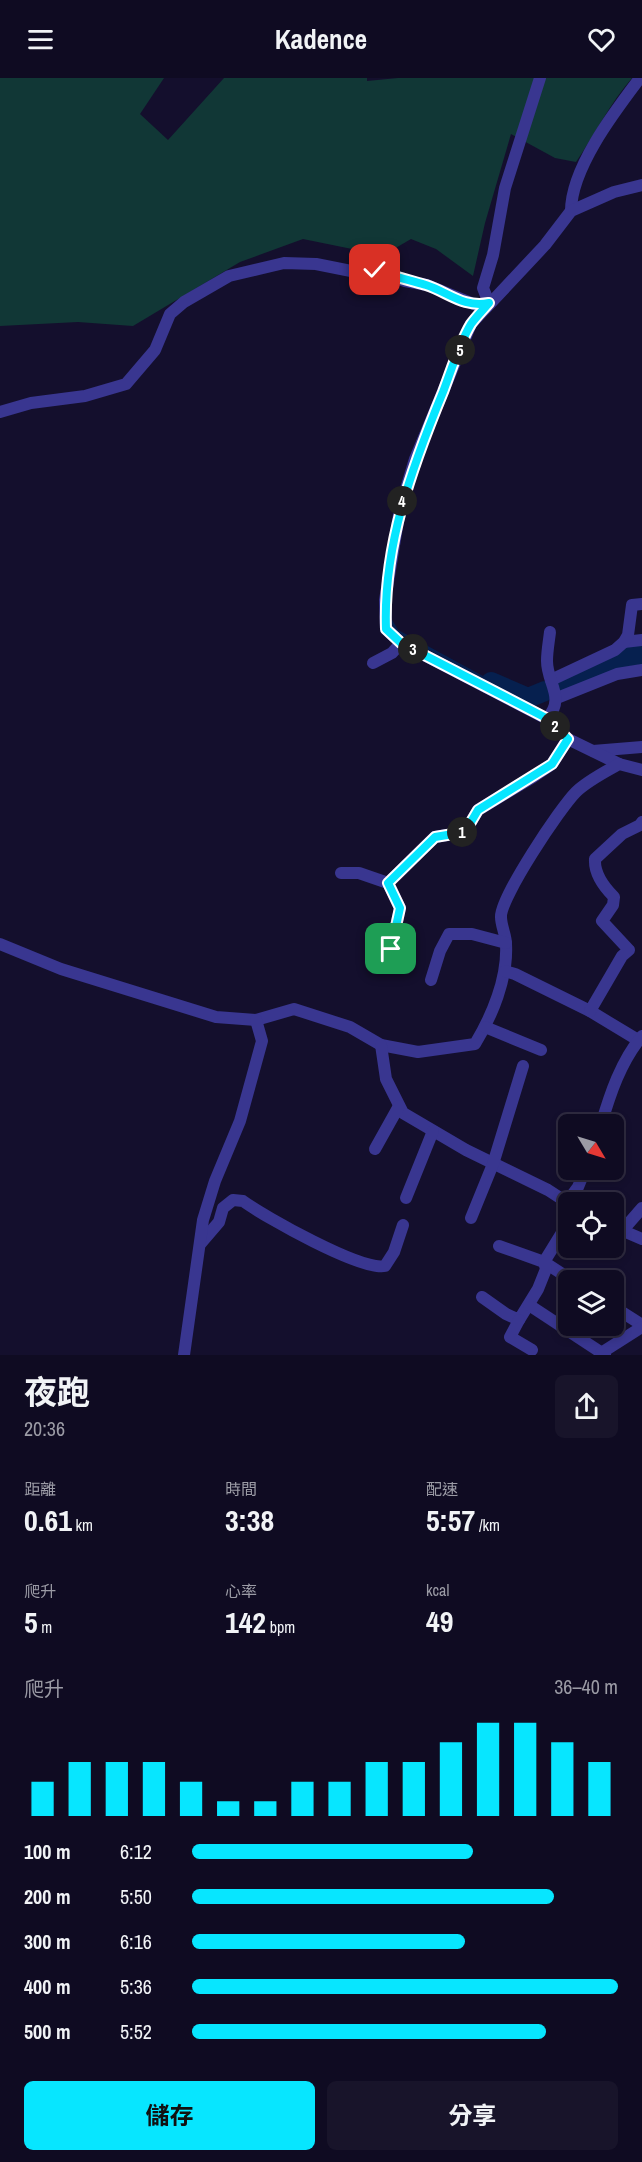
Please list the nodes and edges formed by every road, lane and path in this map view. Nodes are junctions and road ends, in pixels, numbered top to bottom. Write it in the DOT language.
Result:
graph roads {
  1 [pos="540,78"];
  2 [pos="640,78"];
  3 [pos="642,185"];
  4 [pos="571,211"];
  5 [pos="489,303"];
  6 [pos="0,412"];
  7 [pos="642,604"];
  8 [pos="550,632"];
  9 [pos="642,640"];
  10 [pos="624,642"];
  11 [pos="401,643"];
  12 [pos="373,663"];
  13 [pos="642,670"];
  14 [pos="551,680"];
  15 [pos="556,698"];
  16 [pos="548,719"];
  17 [pos="568,739"];
  18 [pos="642,747"];
  19 [pos="592,751"];
  20 [pos="619,764"];
  21 [pos="642,770"];
  22 [pos="642,822"];
  23 [pos="341,873"];
  24 [pos="388,883"];
  25 [pos="506,943"];
  26 [pos="0,944"];
  27 [pos="391,949"];
  28 [pos="505,971"];
  29 [pos="430,980"];
  30 [pos="590,1011"];
  31 [pos="256,1020"];
  32 [pos="485,1027"];
  33 [pos="640,1038"];
  34 [pos="381,1045"];
  35 [pos="541,1050"];
  36 [pos="523,1066"];
  37 [pos="399,1106"];
  38 [pos="604,1114"];
  39 [pos="433,1131"];
  40 [pos="375,1149"];
  41 [pos="493,1164"];
  42 [pos="558,1196"];
  43 [pos="406,1198"];
  44 [pos="642,1208"];
  45 [pos="471,1218"];
  46 [pos="624,1224"];
  47 [pos="403,1225"];
  48 [pos="624,1232"];
  49 [pos="558,1239"];
  50 [pos="642,1239"];
  51 [pos="201,1244"];
  52 [pos="499,1246"];
  53 [pos="544,1262"];
  54 [pos="558,1271"];
  55 [pos="482,1297"];
  56 [pos="529,1305"];
  57 [pos="624,1314"];
  58 [pos="519,1320"];
  59 [pos="642,1326"];
  60 [pos="532,1350"];
  61 [pos="603,1354"];
  62 [pos="184,1355"];
  1 -- 5 [label="street"];
  2 -- 4 [label="street"];
  3 -- 4 [label="street"];
  4 -- 5 [label="street"];
  5 -- 6 [label="street"];
  5 -- 11 [label="street"];
  7 -- 10 [label="street"];
  8 -- 14 [label="street"];
  9 -- 10 [label="street"];
  10 -- 14 [label="street"];
  11 -- 12 [label="street"];
  11 -- 16 [label="street"];
  13 -- 15 [label="street"];
  14 -- 15 [label="street"];
  15 -- 16 [label="street"];
  16 -- 17 [label="street"];
  17 -- 19 [label="street"];
  17 -- 24 [label="street"];
  18 -- 19 [label="street"];
  19 -- 20 [label="street"];
  20 -- 21 [label="street"];
  20 -- 25 [label="street"];
  22 -- 30 [label="street"];
  23 -- 24 [label="street"];
  24 -- 27 [label="street"];
  25 -- 28 [label="street"];
  25 -- 29 [label="street"];
  26 -- 31 [label="street"];
  28 -- 30 [label="street"];
  28 -- 32 [label="street"];
  30 -- 33 [label="street"];
  31 -- 34 [label="street"];
  31 -- 51 [label="street"];
  32 -- 34 [label="street"];
  32 -- 35 [label="street"];
  33 -- 38 [label="street"];
  34 -- 37 [label="street"];
  36 -- 41 [label="street"];
  37 -- 39 [label="street"];
  37 -- 40 [label="street"];
  39 -- 41 [label="street"];
  39 -- 43 [label="street"];
  41 -- 42 [label="street"];
  41 -- 45 [label="street"];
  44 -- 46 [label="street"];
  47 -- 51 [label="street"];
  48 -- 50 [label="street"];
  49 -- 53 [label="street"];
  51 -- 62 [label="street"];
  52 -- 53 [label="street"];
  53 -- 54 [label="street"];
  53 -- 56 [label="street"];
  55 -- 58 [label="street"];
  56 -- 58 [label="street"];
  56 -- 61 [label="street"];
  57 -- 59 [label="street"];
  58 -- 60 [label="street"];
  59 -- 61 [label="street"];
}
